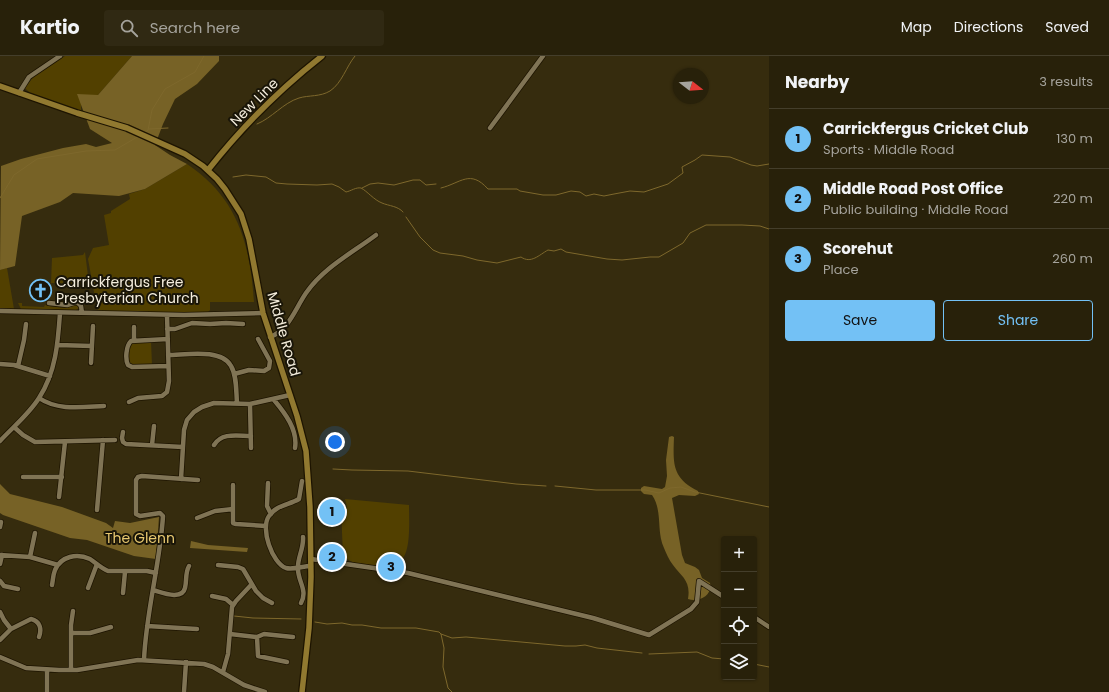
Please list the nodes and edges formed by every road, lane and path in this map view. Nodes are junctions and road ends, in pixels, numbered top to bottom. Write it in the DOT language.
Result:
graph roads {
  1 [pos="60,56"];
  2 [pos="322,56"];
  3 [pos="542,56"];
  4 [pos="0,86"];
  5 [pos="19,93"];
  6 [pos="490,128"];
  7 [pos="208,170"];
  8 [pos="376,235"];
  9 [pos="49,304"];
  10 [pos="0,311"];
  11 [pos="60,313"];
  12 [pos="82,313"];
  13 [pos="262,313"];
  14 [pos="167,314"];
  15 [pos="243,324"];
  16 [pos="24,326"];
  17 [pos="93,326"];
  18 [pos="134,327"];
  19 [pos="167,329"];
  20 [pos="270,337"];
  21 [pos="168,339"];
  22 [pos="258,339"];
  23 [pos="134,340"];
  24 [pos="58,345"];
  25 [pos="92,346"];
  26 [pos="168,355"];
  27 [pos="91,363"];
  28 [pos="0,364"];
  29 [pos="18,366"];
  30 [pos="168,366"];
  31 [pos="234,374"];
  32 [pos="50,376"];
  33 [pos="290,395"];
  34 [pos="39,398"];
  35 [pos="274,400"];
  36 [pos="130,402"];
  37 [pos="237,403"];
  38 [pos="250,404"];
  39 [pos="104,406"];
  40 [pos="154,426"];
  41 [pos="14,427"];
  42 [pos="123,432"];
  43 [pos="251,436"];
  44 [pos="103,440"];
  45 [pos="115,440"];
  46 [pos="0,441"];
  47 [pos="65,442"];
  48 [pos="152,445"];
  49 [pos="214,445"];
  50 [pos="183,447"];
  51 [pos="251,448"];
  52 [pos="295,448"];
  53 [pos="23,477"];
  54 [pos="62,478"];
  55 [pos="181,479"];
  56 [pos="198,480"];
  57 [pos="302,481"];
  58 [pos="268,483"];
  59 [pos="233,485"];
  60 [pos="60,497"];
  61 [pos="97,510"];
  62 [pos="233,510"];
  63 [pos="271,514"];
  64 [pos="197,518"];
  65 [pos="0,522"];
  66 [pos="266,526"];
  67 [pos="0,527"];
  68 [pos="35,532"];
  69 [pos="303,537"];
  70 [pos="1,555"];
  71 [pos="30,557"];
  72 [pos="311,559"];
  73 [pos="0,564"];
  74 [pos="97,564"];
  75 [pos="58,565"];
  76 [pos="218,565"];
  77 [pos="189,566"];
  78 [pos="311,566"];
  79 [pos="298,568"];
  80 [pos="125,572"];
  81 [pos="156,573"];
  82 [pos="0,581"];
  83 [pos="52,585"];
  84 [pos="251,585"];
  85 [pos="88,588"];
  86 [pos="18,589"];
  87 [pos="153,590"];
  88 [pos="123,593"];
  89 [pos="721,595"];
  90 [pos="212,596"];
  91 [pos="272,603"];
  92 [pos="301,603"];
  93 [pos="233,605"];
  94 [pos="73,611"];
  95 [pos="0,612"];
  96 [pos="757,619"];
  97 [pos="147,626"];
  98 [pos="111,627"];
  99 [pos="769,627"];
  100 [pos="11,629"];
  101 [pos="197,629"];
  102 [pos="71,633"];
  103 [pos="230,634"];
  104 [pos="39,637"];
  105 [pos="257,637"];
  106 [pos="293,637"];
  107 [pos="0,640"];
  108 [pos="0,657"];
  109 [pos="144,660"];
  110 [pos="186,662"];
  111 [pos="287,662"];
  112 [pos="47,670"];
  113 [pos="71,670"];
  114 [pos="223,672"];
  115 [pos="255,690"];
  116 [pos="47,692"];
  117 [pos="184,692"];
  118 [pos="265,692"];
  119 [pos="302,692"];
  1 -- 5 [label="street"];
  2 -- 7 [label="main road, New Line"];
  3 -- 6 [label="street"];
  4 -- 5 [label="main road, Middle Road"];
  5 -- 7 [label="main road, Middle Road"];
  7 -- 13 [label="main road, Middle Road"];
  8 -- 20 [label="street"];
  9 -- 12 [label="street"];
  10 -- 11 [label="street"];
  11 -- 12 [label="street"];
  11 -- 24 [label="street"];
  12 -- 14 [label="street"];
  13 -- 14 [label="street"];
  13 -- 20 [label="main road, Middle Road"];
  14 -- 19 [label="street"];
  15 -- 19 [label="street"];
  16 -- 29 [label="street"];
  17 -- 25 [label="street"];
  18 -- 23 [label="street"];
  19 -- 21 [label="street"];
  20 -- 33 [label="main road, Middle Road"];
  21 -- 23 [label="street"];
  21 -- 26 [label="street"];
  22 -- 31 [label="street"];
  23 -- 30 [label="street"];
  24 -- 25 [label="street"];
  24 -- 32 [label="street"];
  25 -- 27 [label="street"];
  26 -- 30 [label="street"];
  26 -- 31 [label="street"];
  28 -- 29 [label="street"];
  29 -- 32 [label="street"];
  30 -- 36 [label="street"];
  31 -- 37 [label="street"];
  32 -- 34 [label="street"];
  33 -- 35 [label="street"];
  33 -- 72 [label="main road, Middle Road"];
  34 -- 39 [label="street"];
  34 -- 41 [label="street"];
  35 -- 38 [label="street"];
  35 -- 52 [label="street"];
  37 -- 38 [label="street"];
  37 -- 50 [label="street"];
  38 -- 43 [label="street"];
  40 -- 48 [label="street"];
  41 -- 46 [label="street"];
  41 -- 47 [label="street"];
  42 -- 48 [label="street"];
  43 -- 49 [label="street"];
  43 -- 51 [label="street"];
  44 -- 45 [label="street"];
  44 -- 47 [label="street"];
  44 -- 61 [label="street"];
  47 -- 54 [label="street"];
  48 -- 50 [label="street"];
  50 -- 55 [label="street"];
  53 -- 54 [label="street"];
  54 -- 60 [label="street"];
  55 -- 56 [label="street"];
  55 -- 81 [label="street"];
  57 -- 63 [label="street"];
  58 -- 63 [label="street"];
  59 -- 62 [label="street"];
  62 -- 64 [label="street"];
  62 -- 66 [label="street"];
  63 -- 66 [label="street"];
  65 -- 67 [label="street"];
  66 -- 79 [label="street"];
  68 -- 71 [label="street"];
  69 -- 79 [label="street"];
  70 -- 71 [label="street"];
  70 -- 73 [label="street"];
  71 -- 75 [label="street"];
  72 -- 78 [label="main road, Middle Road"];
  72 -- 89 [label="street"];
  74 -- 75 [label="street"];
  74 -- 80 [label="street"];
  74 -- 85 [label="street"];
  75 -- 83 [label="street"];
  76 -- 84 [label="street"];
  77 -- 87 [label="street"];
  78 -- 79 [label="street"];
  78 -- 119 [label="main road, Middle Road"];
  79 -- 92 [label="street"];
  80 -- 81 [label="street"];
  80 -- 88 [label="street"];
  81 -- 87 [label="street"];
  82 -- 86 [label="street"];
  84 -- 91 [label="street"];
  84 -- 93 [label="street"];
  87 -- 97 [label="street"];
  90 -- 93 [label="street"];
  93 -- 103 [label="street"];
  94 -- 102 [label="street"];
  95 -- 100 [label="street"];
  96 -- 99 [label="street"];
  97 -- 101 [label="street"];
  97 -- 109 [label="street"];
  98 -- 102 [label="street"];
  100 -- 104 [label="street"];
  100 -- 107 [label="street"];
  102 -- 113 [label="street"];
  103 -- 105 [label="street"];
  103 -- 114 [label="street"];
  105 -- 106 [label="street"];
  105 -- 111 [label="street"];
  108 -- 112 [label="street"];
  109 -- 110 [label="street"];
  109 -- 113 [label="street"];
  110 -- 114 [label="street"];
  110 -- 117 [label="street"];
  112 -- 113 [label="street"];
  112 -- 116 [label="street"];
  114 -- 115 [label="street"];
  115 -- 118 [label="street"];
}
